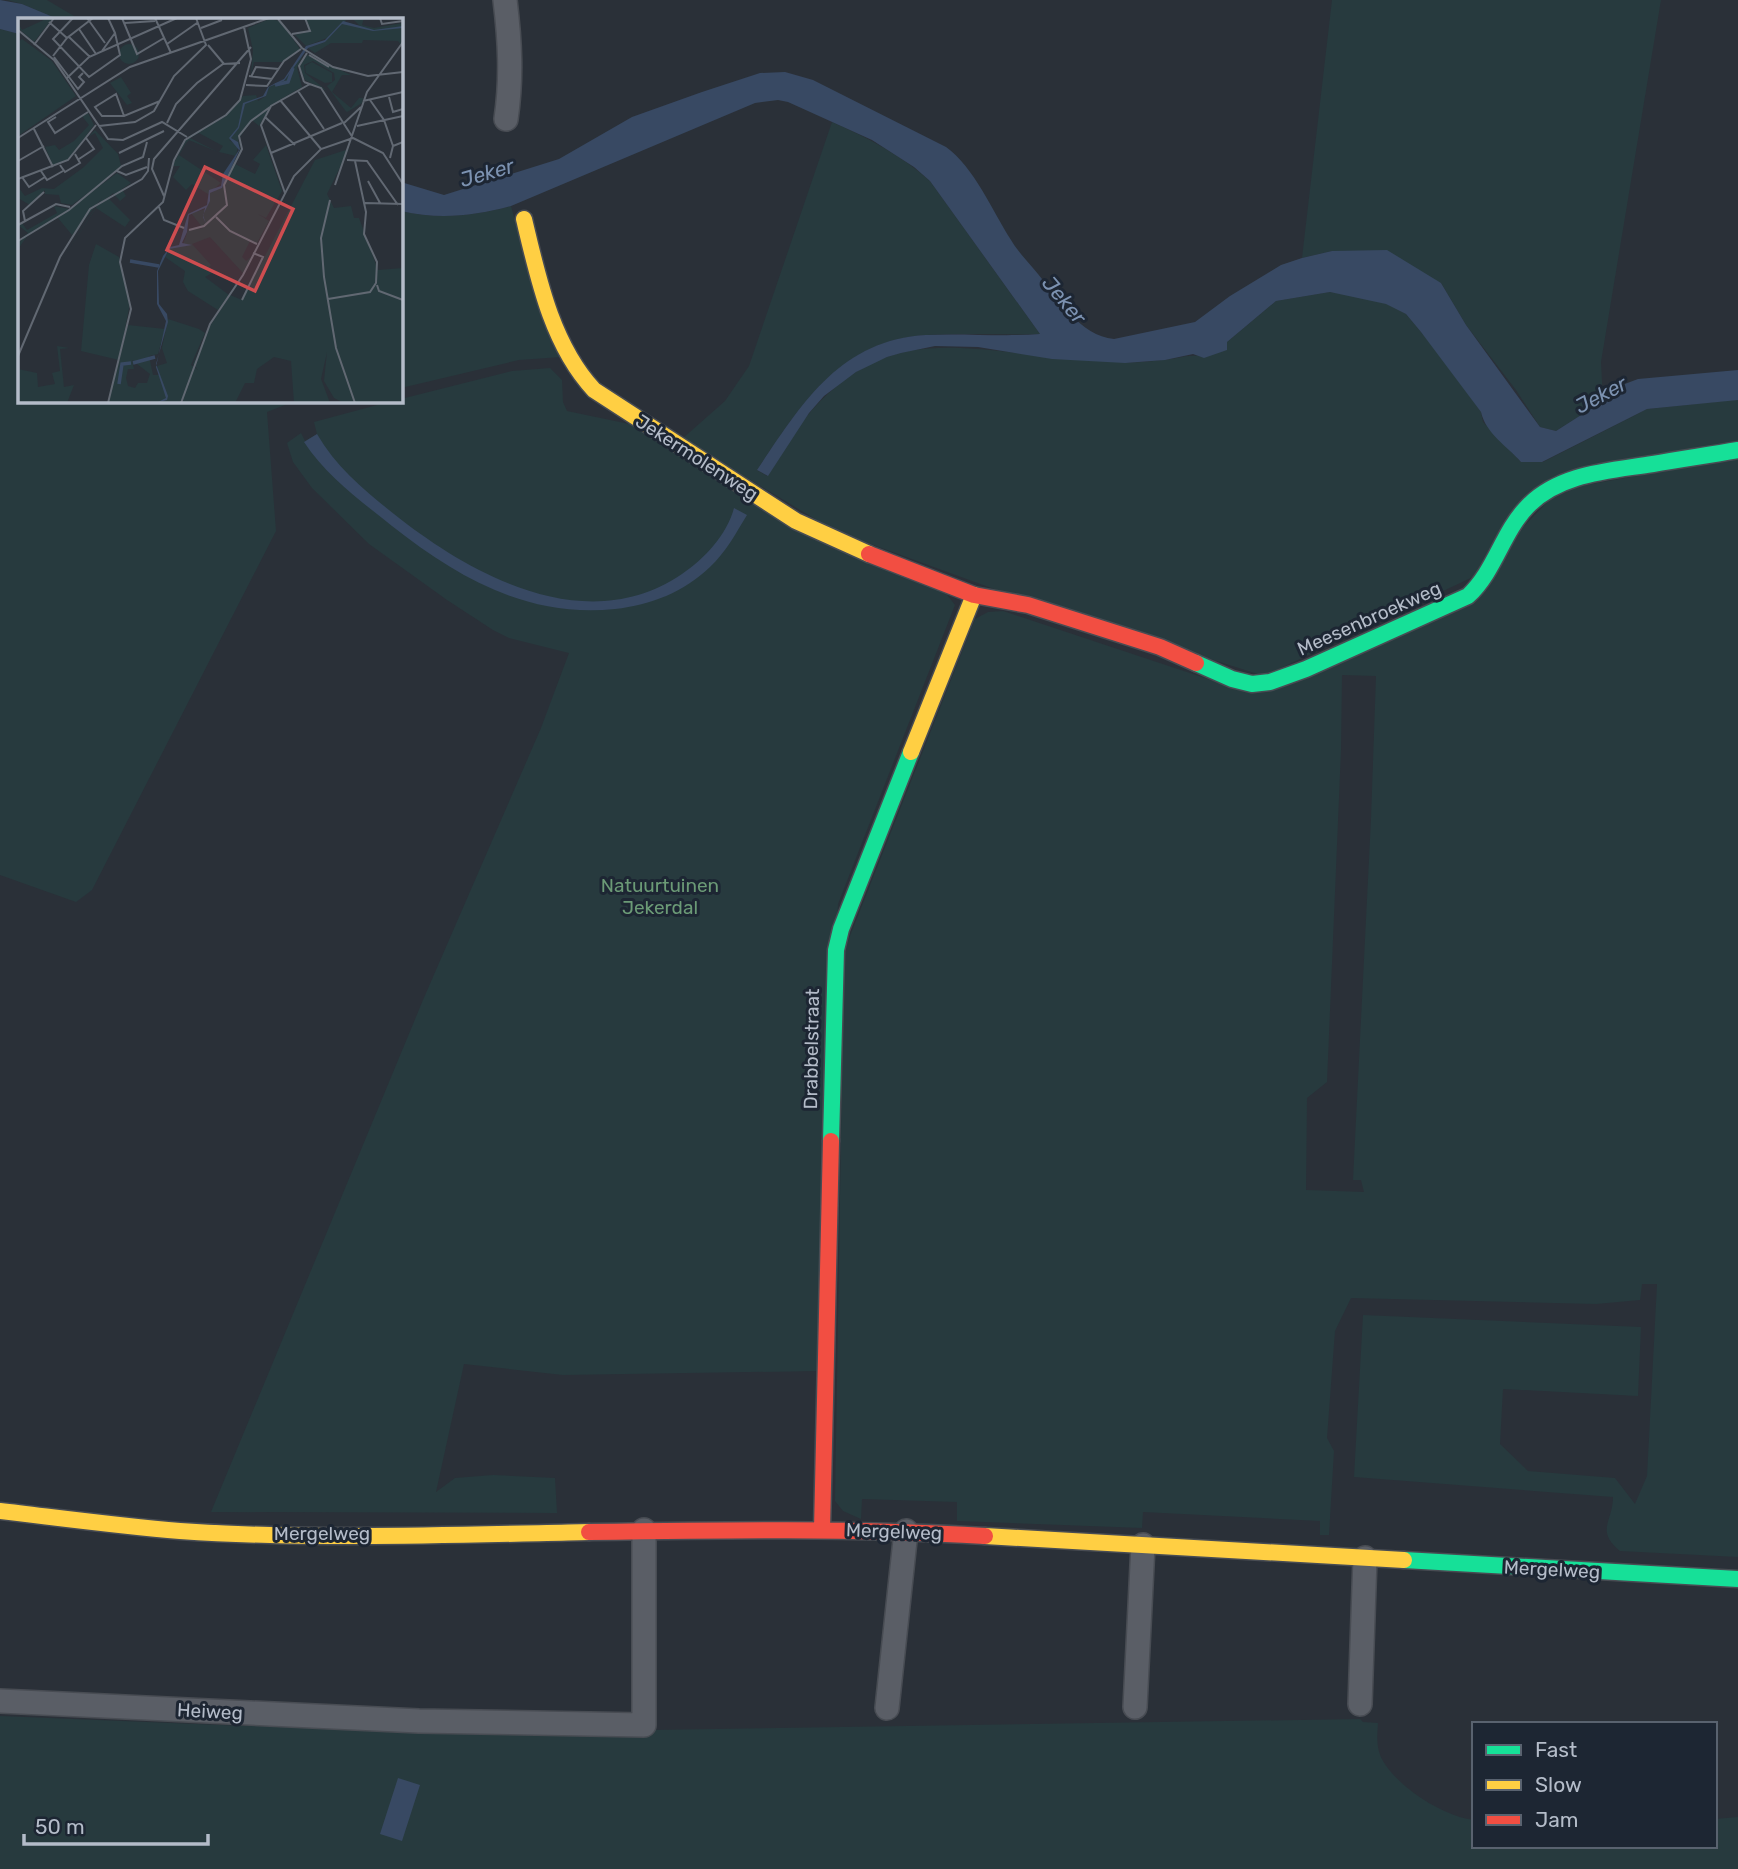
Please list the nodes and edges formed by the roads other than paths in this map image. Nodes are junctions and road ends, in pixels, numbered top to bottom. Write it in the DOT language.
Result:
graph roads {
  1 [pos="505,0"];
  2 [pos="506,118"];
  3 [pos="524,219"];
  4 [pos="1738,450"];
  5 [pos="974,595"];
  6 [pos="0,1511"];
  7 [pos="822,1529"];
  8 [pos="644,1530"];
  9 [pos="906,1531"];
  10 [pos="1143,1545"];
  11 [pos="1365,1558"];
  12 [pos="1738,1579"];
  13 [pos="0,1701"];
  14 [pos="1360,1704"];
  15 [pos="1135,1707"];
  16 [pos="887,1708"];
  1 -- 2 [label="street"];
  3 -- 5 [label="street, Jekermolenweg"];
  4 -- 5 [label="street, Meesenbroekweg"];
  5 -- 7 [label="street, Drabbelstraat"];
  6 -- 8 [label="street, Mergelweg"];
  7 -- 8 [label="street, Mergelweg"];
  7 -- 9 [label="street, Mergelweg"];
  8 -- 13 [label="street, Heiweg"];
  9 -- 10 [label="street, Mergelweg"];
  9 -- 16 [label="street"];
  10 -- 11 [label="street, Mergelweg"];
  10 -- 15 [label="street"];
  11 -- 12 [label="street, Mergelweg"];
  11 -- 14 [label="street"];
}
